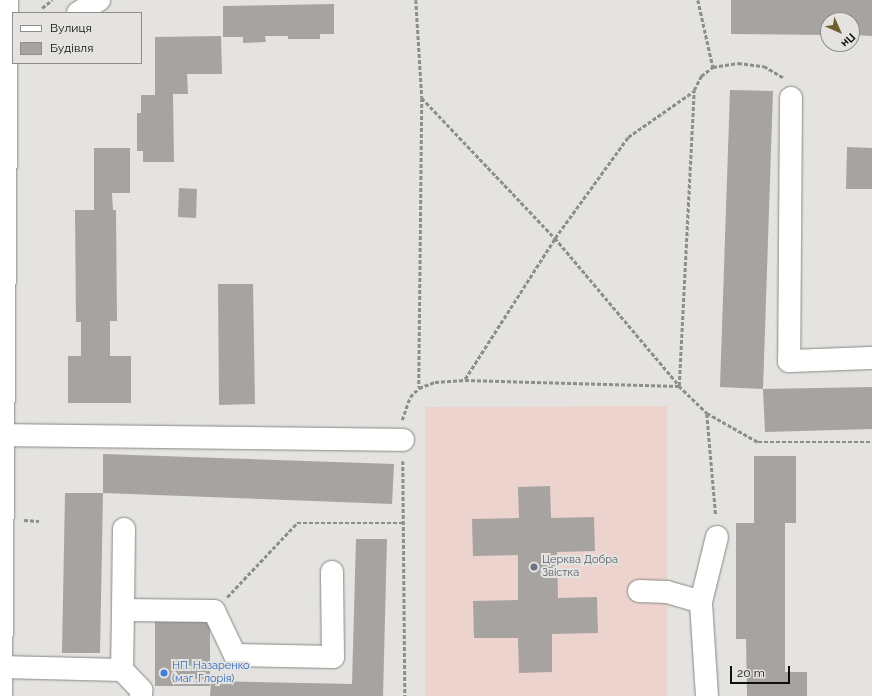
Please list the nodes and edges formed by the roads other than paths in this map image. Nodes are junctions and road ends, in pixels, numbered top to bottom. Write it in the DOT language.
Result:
graph roads {
  1 [pos="7,0"];
  2 [pos="100,0"];
  3 [pos="80,12"];
  4 [pos="10,45"];
  5 [pos="791,98"];
  6 [pos="872,358"];
  7 [pos="3,435"];
  8 [pos="402,440"];
  9 [pos="124,529"];
  10 [pos="717,537"];
  11 [pos="332,572"];
  12 [pos="639,591"];
  13 [pos="701,602"];
  14 [pos="123,610"];
  15 [pos="1,667"];
  16 [pos="122,670"];
  17 [pos="1,696"];
  18 [pos="141,696"];
  19 [pos="707,696"];
  1 -- 4 [label="street"];
  2 -- 3 [label="street"];
  4 -- 7 [label="street"];
  5 -- 6 [label="street"];
  7 -- 8 [label="street"];
  7 -- 15 [label="street"];
  9 -- 14 [label="street"];
  10 -- 13 [label="street"];
  11 -- 14 [label="street"];
  12 -- 13 [label="street"];
  13 -- 19 [label="street"];
  14 -- 16 [label="street"];
  15 -- 16 [label="street"];
  15 -- 17 [label="street"];
  16 -- 18 [label="street"];
}
